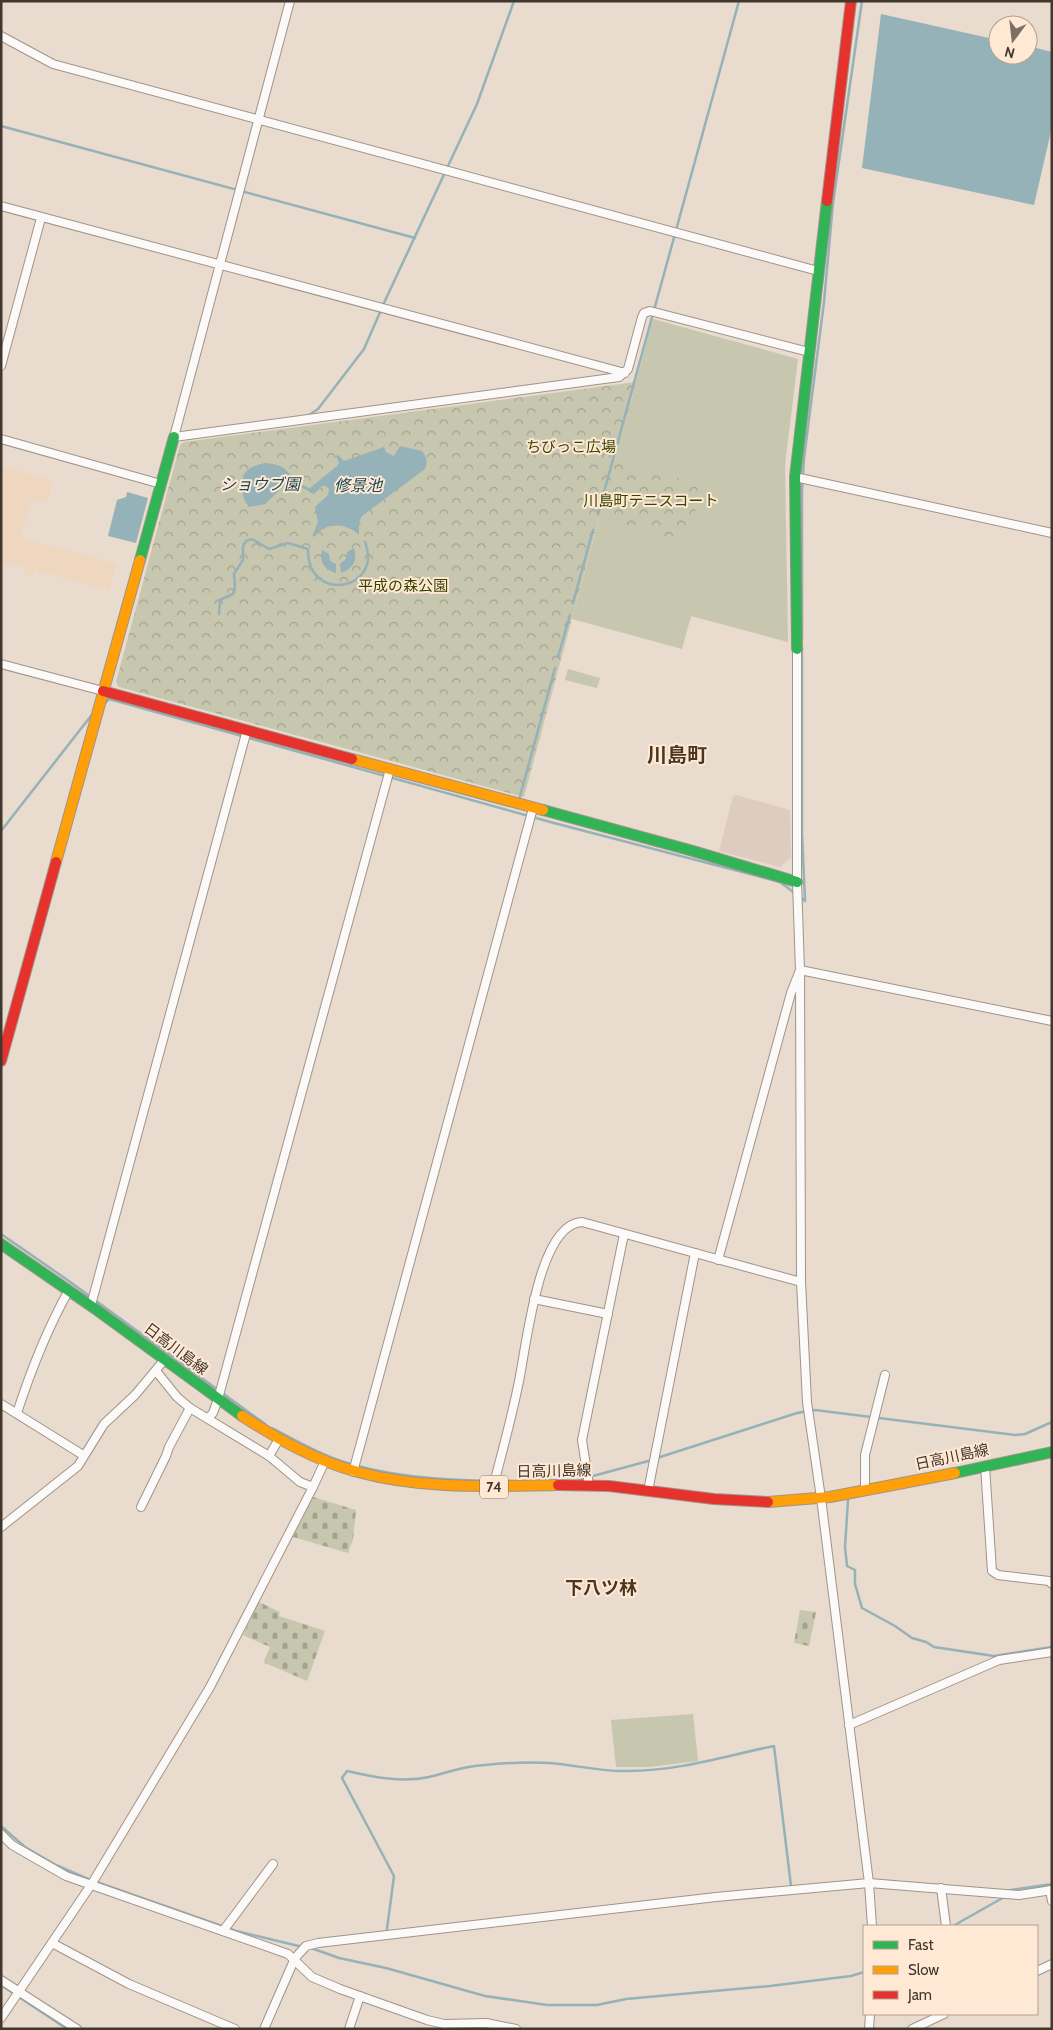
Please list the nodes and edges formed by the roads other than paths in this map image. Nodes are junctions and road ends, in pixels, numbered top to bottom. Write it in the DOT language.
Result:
graph roads {
  1 [pos="290,1"];
  2 [pos="851,1"];
  3 [pos="1,36"];
  4 [pos="258,120"];
  5 [pos="1,206"];
  6 [pos="41,218"];
  7 [pos="220,264"];
  8 [pos="818,272"];
  9 [pos="809,352"];
  10 [pos="1,366"];
  11 [pos="625,373"];
  12 [pos="174,437"];
  13 [pos="1,439"];
  14 [pos="794,477"];
  15 [pos="161,484"];
  16 [pos="1052,533"];
  17 [pos="798,649"];
  18 [pos="1,664"];
  19 [pos="103,691"];
  20 [pos="247,730"];
  21 [pos="390,769"];
  22 [pos="532,808"];
  23 [pos="797,882"];
  24 [pos="800,970"];
  25 [pos="1052,1021"];
  26 [pos="1,1061"];
  27 [pos="624,1234"];
  28 [pos="1,1244"];
  29 [pos="695,1253"];
  30 [pos="718,1260"];
  31 [pos="802,1282"];
  32 [pos="69,1290"];
  33 [pos="534,1299"];
  34 [pos="91,1305"];
  35 [pos="608,1314"];
  36 [pos="165,1359"];
  37 [pos="156,1371"];
  38 [pos="885,1375"];
  39 [pos="218,1399"];
  40 [pos="1,1404"];
  41 [pos="190,1408"];
  42 [pos="17,1413"];
  43 [pos="208,1418"];
  44 [pos="279,1439"];
  45 [pos="1052,1452"];
  46 [pos="84,1455"];
  47 [pos="268,1456"];
  48 [pos="324,1461"];
  49 [pos="985,1466"];
  50 [pos="353,1472"];
  51 [pos="589,1485"];
  52 [pos="313,1487"];
  53 [pos="493,1487"];
  54 [pos="648,1491"];
  55 [pos="865,1491"];
  56 [pos="821,1498"];
  57 [pos="140,1507"];
  58 [pos="1,1527"];
  59 [pos="1052,1584"];
  60 [pos="1052,1652"];
  61 [pos="849,1725"];
  62 [pos="1,1834"];
  63 [pos="273,1864"];
  64 [pos="869,1883"];
  65 [pos="92,1885"];
  66 [pos="941,1888"];
  67 [pos="1051,1890"];
  68 [pos="1052,1901"];
  69 [pos="872,1925"];
  70 [pos="946,1925"];
  71 [pos="222,1931"];
  72 [pos="52,1943"];
  73 [pos="295,1958"];
  74 [pos="1052,1964"];
  75 [pos="1038,1971"];
  76 [pos="1,1980"];
  77 [pos="19,1992"];
  78 [pos="360,1996"];
  79 [pos="870,2015"];
  80 [pos="942,2015"];
  81 [pos="1,2018"];
  82 [pos="77,2029"];
  83 [pos="235,2029"];
  84 [pos="264,2029"];
  85 [pos="350,2029"];
  86 [pos="516,2029"];
  87 [pos="869,2029"];
  88 [pos="912,2029"];
  1 -- 4 [label="street"];
  2 -- 8 [label="street"];
  3 -- 4 [label="street"];
  4 -- 7 [label="street"];
  4 -- 8 [label="street"];
  5 -- 6 [label="street"];
  6 -- 7 [label="street"];
  6 -- 10 [label="street"];
  7 -- 11 [label="street"];
  7 -- 12 [label="street"];
  8 -- 9 [label="street"];
  9 -- 11 [label="street"];
  9 -- 14 [label="street"];
  11 -- 12 [label="street"];
  12 -- 15 [label="street"];
  13 -- 15 [label="street"];
  14 -- 16 [label="street"];
  14 -- 17 [label="street"];
  15 -- 19 [label="street"];
  17 -- 23 [label="street"];
  18 -- 19 [label="street"];
  19 -- 20 [label="street"];
  19 -- 26 [label="street"];
  20 -- 21 [label="street"];
  20 -- 34 [label="street"];
  21 -- 22 [label="street"];
  21 -- 39 [label="street"];
  22 -- 23 [label="street"];
  22 -- 50 [label="street"];
  23 -- 24 [label="street"];
  24 -- 25 [label="street"];
  24 -- 30 [label="street"];
  24 -- 31 [label="street"];
  27 -- 29 [label="street"];
  27 -- 33 [label="street"];
  27 -- 35 [label="street"];
  28 -- 32 [label="street, 日高川島線 / 74"];
  29 -- 30 [label="street"];
  29 -- 54 [label="street"];
  30 -- 31 [label="street"];
  31 -- 56 [label="street"];
  32 -- 34 [label="street, 日高川島線 / 74"];
  32 -- 42 [label="street"];
  33 -- 35 [label="street"];
  33 -- 53 [label="street"];
  34 -- 36 [label="street, 日高川島線 / 74"];
  35 -- 51 [label="street"];
  36 -- 37 [label="street"];
  36 -- 39 [label="street, 日高川島線 / 74"];
  37 -- 41 [label="street"];
  37 -- 46 [label="street"];
  38 -- 55 [label="street"];
  39 -- 43 [label="street"];
  39 -- 44 [label="street, 日高川島線 / 74"];
  40 -- 42 [label="street"];
  41 -- 43 [label="street"];
  41 -- 57 [label="street"];
  42 -- 46 [label="street"];
  43 -- 47 [label="street"];
  44 -- 47 [label="street"];
  44 -- 48 [label="street, 日高川島線 / 74"];
  45 -- 49 [label="street, 日高川島線 / 74"];
  46 -- 58 [label="street"];
  47 -- 52 [label="street"];
  48 -- 50 [label="street, 日高川島線 / 74"];
  48 -- 52 [label="street"];
  49 -- 55 [label="street, 日高川島線 / 74"];
  49 -- 59 [label="street"];
  50 -- 53 [label="street, 日高川島線 / 74"];
  51 -- 53 [label="street, 日高川島線 / 74"];
  51 -- 54 [label="street, 日高川島線 / 74"];
  52 -- 65 [label="street"];
  54 -- 56 [label="street, 日高川島線 / 74"];
  55 -- 56 [label="street, 日高川島線 / 74"];
  56 -- 61 [label="street"];
  60 -- 61 [label="street"];
  61 -- 64 [label="street"];
  62 -- 65 [label="street"];
  63 -- 71 [label="street"];
  64 -- 66 [label="street"];
  64 -- 69 [label="street"];
  64 -- 73 [label="street"];
  65 -- 71 [label="street"];
  65 -- 72 [label="street"];
  66 -- 67 [label="street"];
  66 -- 70 [label="street"];
  67 -- 68 [label="street"];
  71 -- 73 [label="street"];
  72 -- 77 [label="street"];
  72 -- 83 [label="street"];
  73 -- 78 [label="street"];
  73 -- 84 [label="street"];
  74 -- 75 [label="street"];
  76 -- 77 [label="street"];
  77 -- 81 [label="street"];
  77 -- 82 [label="street"];
  78 -- 85 [label="street"];
  78 -- 86 [label="street"];
  79 -- 87 [label="street"];
  80 -- 88 [label="street"];
}
